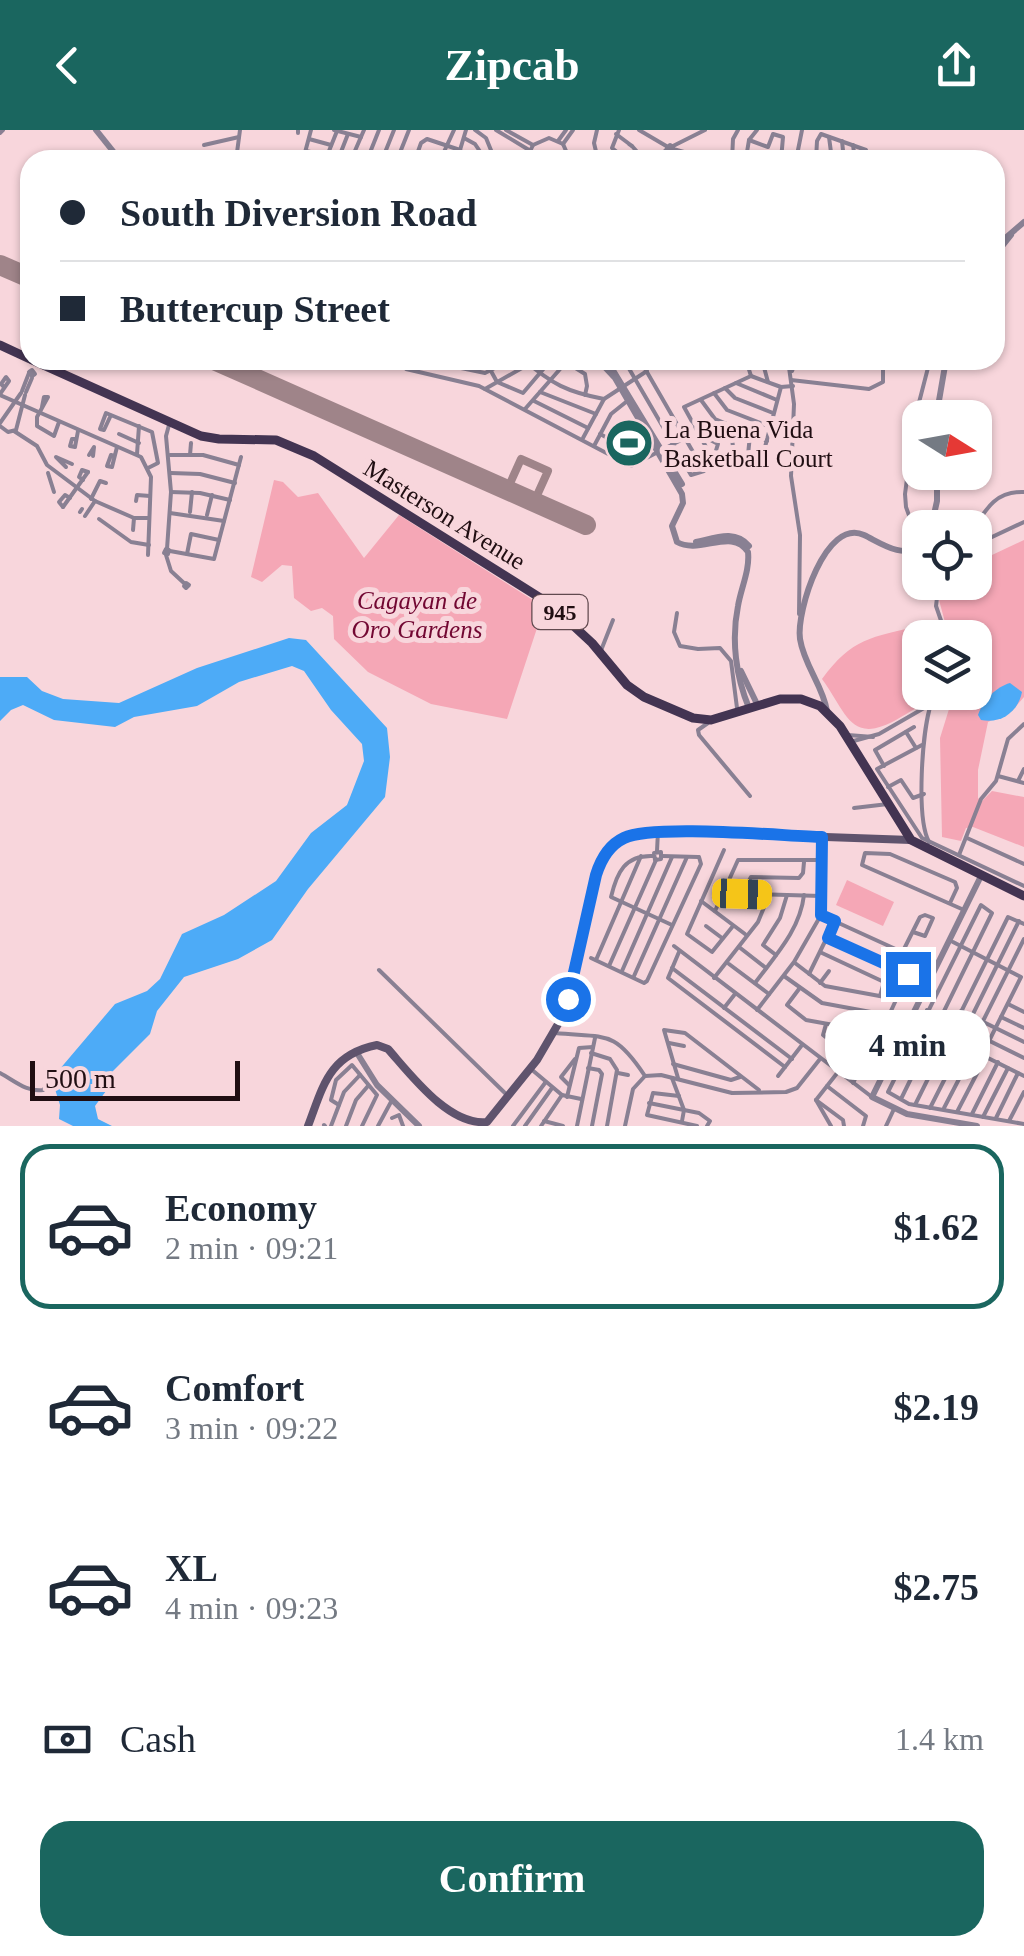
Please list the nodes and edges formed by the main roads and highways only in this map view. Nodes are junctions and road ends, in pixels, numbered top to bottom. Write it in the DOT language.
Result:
graph roads {
  1 [pos="40,370"];
  2 [pos="914,835"];
  3 [pos="1024,896"];
  4 [pos="485,1125"];
  5 [pos="308,1126"];
  1 -- 2 [label="main road, Masterson Avenue / 945"];
  2 -- 3 [label="main road"];
  2 -- 4 [label="main road"];
  4 -- 5 [label="main road"];
}
